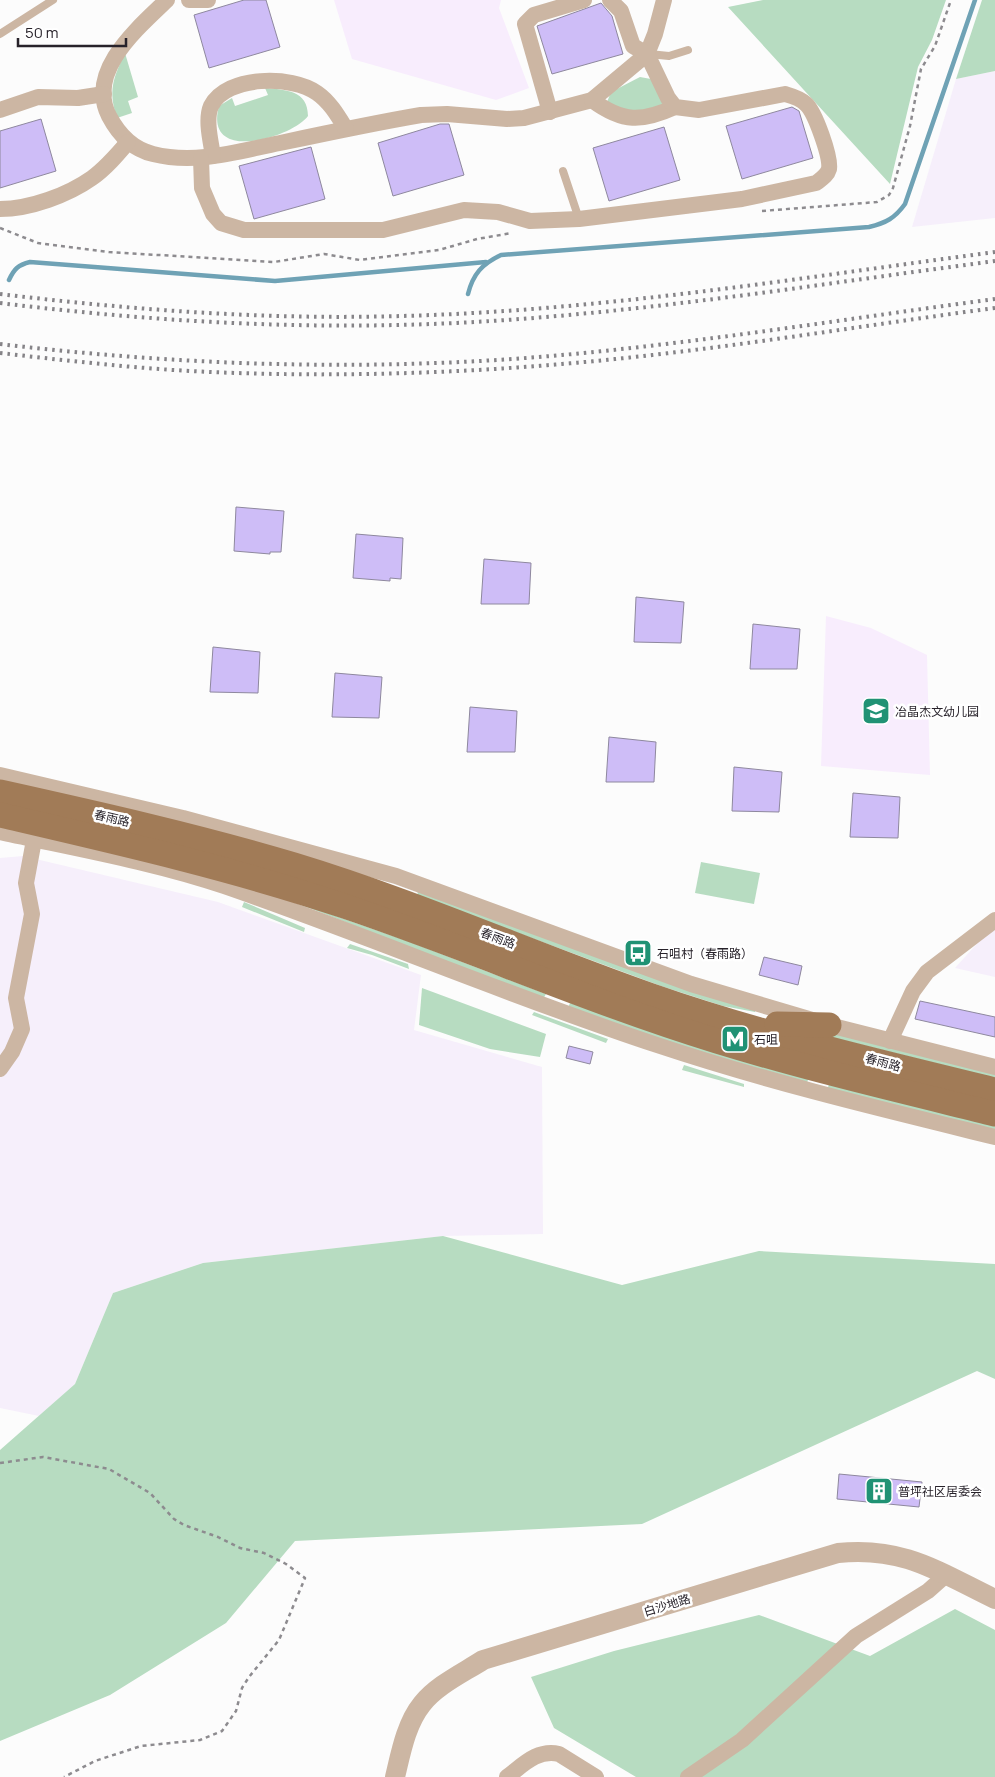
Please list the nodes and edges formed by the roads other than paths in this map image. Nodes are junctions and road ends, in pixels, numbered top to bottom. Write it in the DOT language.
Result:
graph roads {
  1 [pos="53,0"];
  2 [pos="167,0"];
  3 [pos="189,0"];
  4 [pos="208,0"];
  5 [pos="584,0"];
  6 [pos="610,0"];
  7 [pos="664,0"];
  8 [pos="0,34"];
  9 [pos="688,50"];
  10 [pos="646,54"];
  11 [pos="104,94"];
  12 [pos="592,100"];
  13 [pos="676,106"];
  14 [pos="0,110"];
  15 [pos="550,112"];
  16 [pos="346,129"];
  17 [pos="128,142"];
  18 [pos="207,157"];
  19 [pos="563,170"];
  20 [pos="0,209"];
  21 [pos="580,219"];
  22 [pos="0,775"];
  23 [pos="0,792"];
  24 [pos="0,815"];
  25 [pos="0,832"];
  26 [pos="34,840"];
  27 [pos="995,920"];
  28 [pos="736,1023"];
  29 [pos="829,1025"];
  30 [pos="890,1040"];
  31 [pos="995,1067"];
  32 [pos="0,1069"];
  33 [pos="995,1090"];
  34 [pos="995,1114"];
  35 [pos="995,1138"];
  36 [pos="946,1575"];
  37 [pos="995,1600"];
  38 [pos="395,1777"];
  39 [pos="507,1777"];
  40 [pos="596,1777"];
  41 [pos="688,1777"];
  1 -- 8 [label="lane"];
  2 -- 11 [label="street"];
  3 -- 4 [label="street"];
  5 -- 15 [label="street"];
  6 -- 10 [label="street"];
  7 -- 10 [label="street"];
  9 -- 10 [label="lane"];
  10 -- 12 [label="street"];
  10 -- 13 [label="street"];
  11 -- 14 [label="street"];
  11 -- 17 [label="street"];
  12 -- 13 [label="street"];
  12 -- 15 [label="street"];
  13 -- 21 [label="street"];
  15 -- 16 [label="street"];
  16 -- 18 [label="street"];
  16 -- 18 [label="street"];
  17 -- 18 [label="street"];
  17 -- 20 [label="street"];
  18 -- 21 [label="street"];
  19 -- 21 [label="lane"];
  22 -- 29 [label="street"];
  23 -- 28 [label="main road, 春雨路"];
  24 -- 34 [label="main road, 春雨路"];
  25 -- 26 [label="street"];
  26 -- 32 [label="street"];
  26 -- 35 [label="street"];
  27 -- 30 [label="street"];
  28 -- 29 [label="main road"];
  28 -- 33 [label="main road, 春雨路"];
  29 -- 30 [label="street"];
  30 -- 31 [label="street"];
  36 -- 37 [label="street, 白沙地路"];
  36 -- 38 [label="street, 白沙地路"];
  36 -- 41 [label="street"];
  39 -- 40 [label="street"];
}
